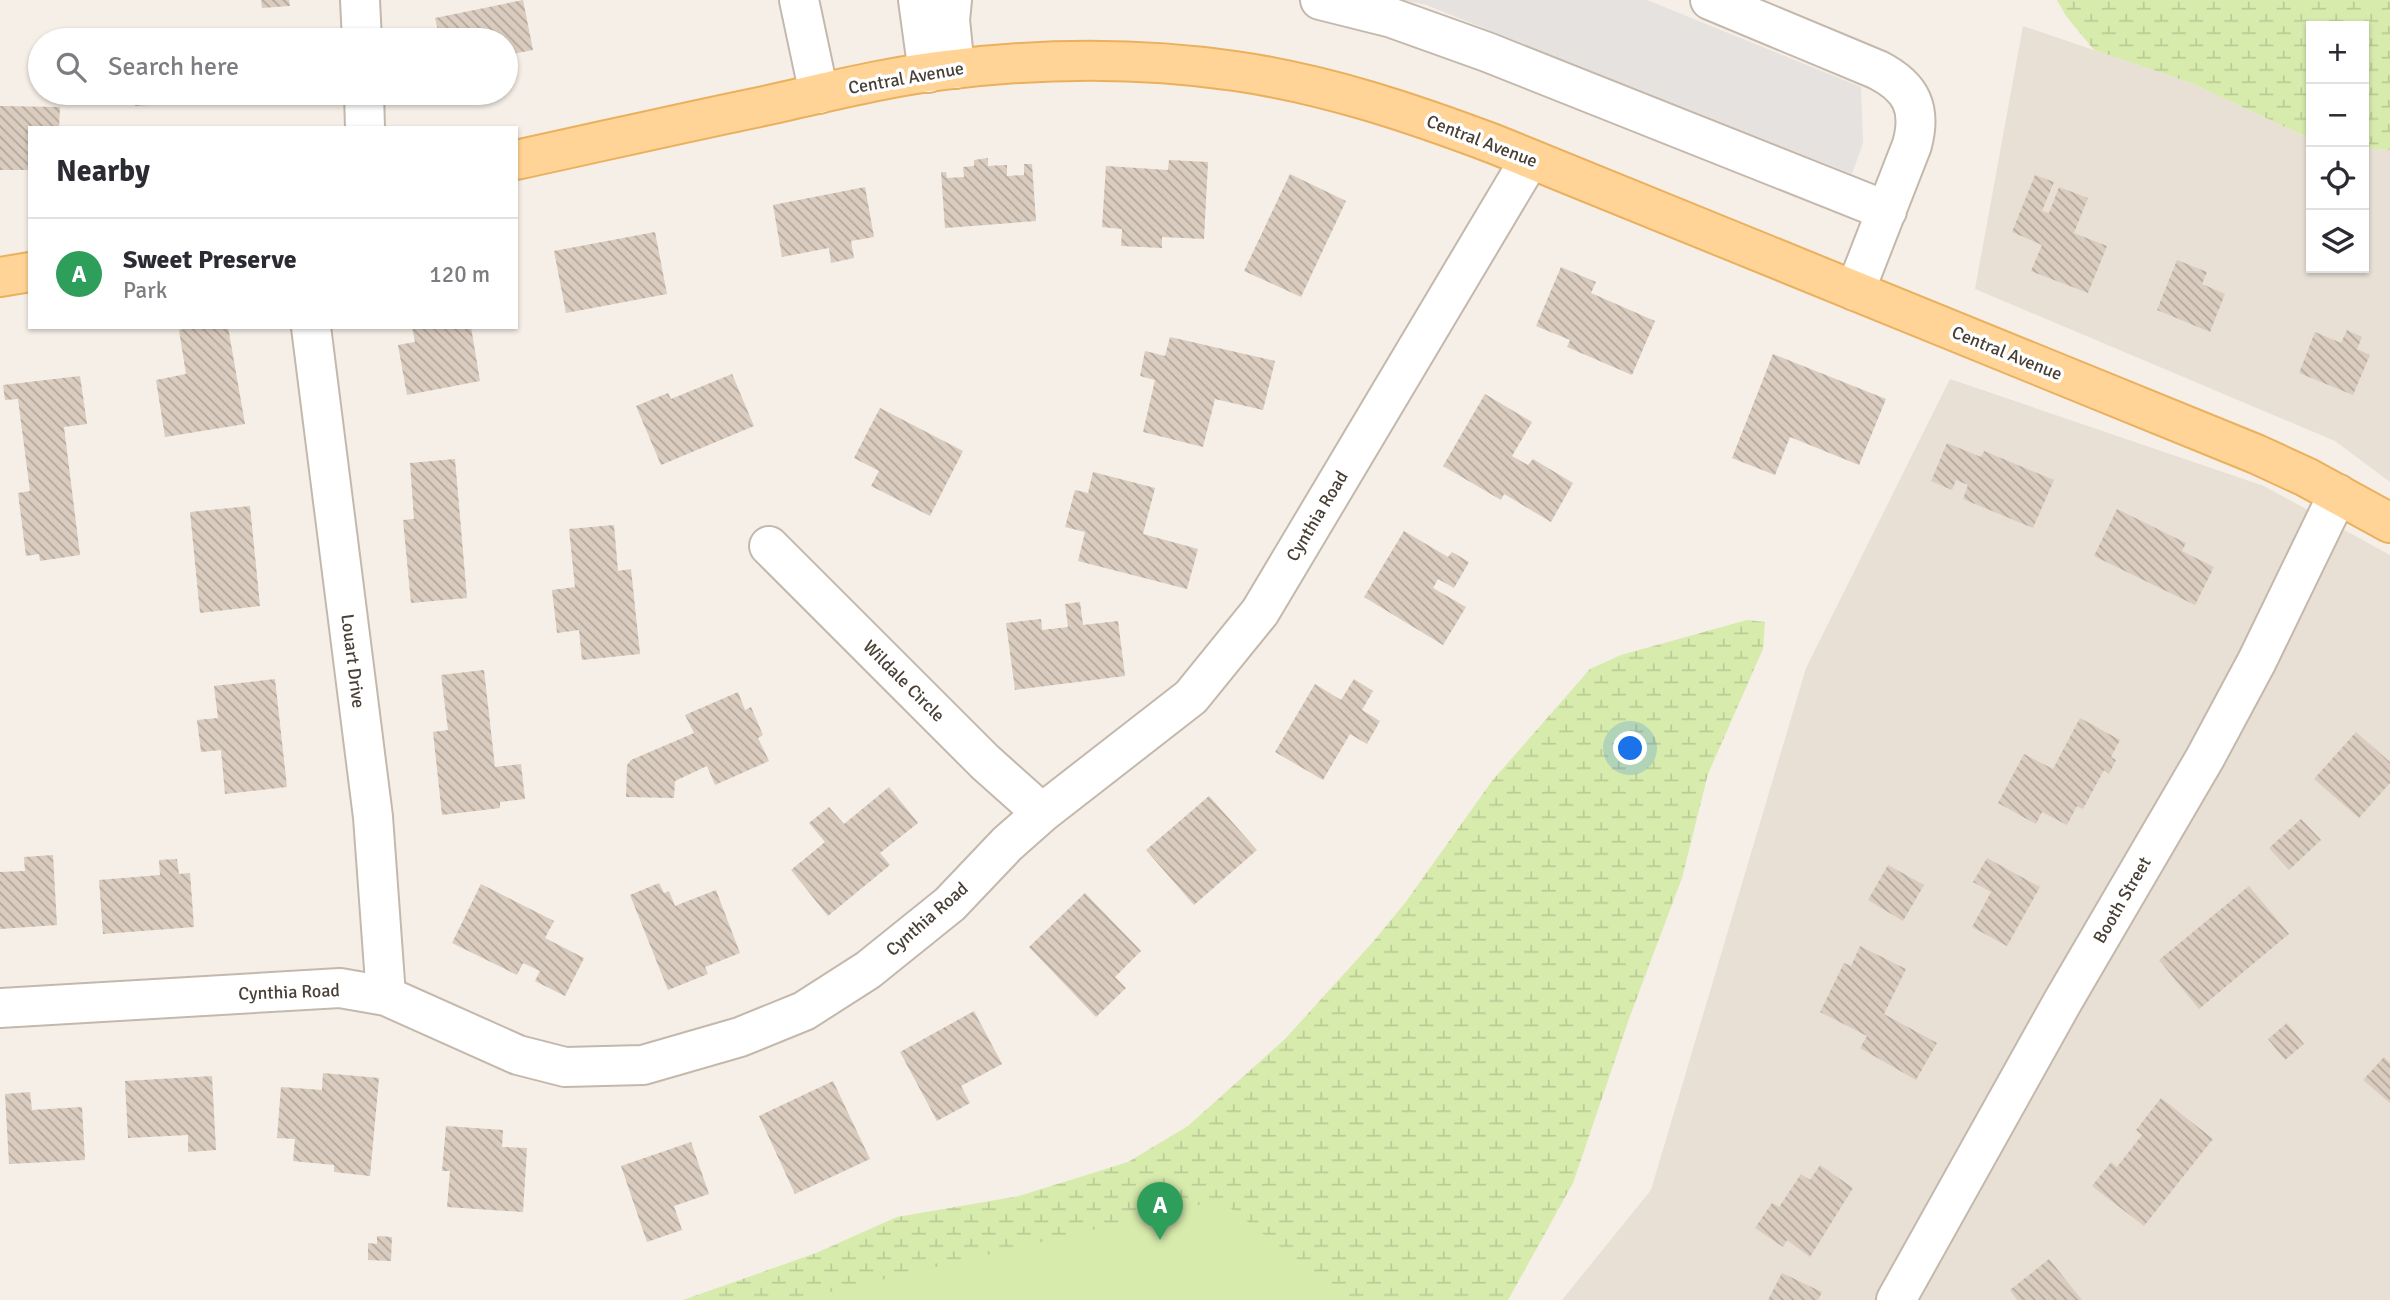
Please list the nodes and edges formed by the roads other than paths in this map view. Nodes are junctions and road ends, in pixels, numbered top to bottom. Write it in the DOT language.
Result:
graph roads {
  1 [pos="360,0"];
  2 [pos="799,0"];
  3 [pos="918,0"];
  4 [pos="952,0"];
  5 [pos="1320,0"];
  6 [pos="1710,0"];
  7 [pos="361,28"];
  8 [pos="942,71"];
  9 [pos="819,94"];
  10 [pos="364,105"];
  11 [pos="365,126"];
  12 [pos="1530,159"];
  13 [pos="518,160"];
  14 [pos="1887,211"];
  15 [pos="28,272"];
  16 [pos="0,278"];
  17 [pos="1855,291"];
  18 [pos="311,329"];
  19 [pos="2338,494"];
  20 [pos="2389,521"];
  21 [pos="769,546"];
  22 [pos="1042,813"];
  23 [pos="386,996"];
  24 [pos="0,1008"];
  25 [pos="1906,1295"];
  1 -- 7 [label="street"];
  2 -- 9 [label="street"];
  3 -- 8 [label="street"];
  4 -- 8 [label="street"];
  5 -- 14 [label="street"];
  6 -- 14 [label="street"];
  8 -- 9 [label="main road, Central Avenue"];
  8 -- 12 [label="main road, Central Avenue"];
  9 -- 13 [label="main road, Central Avenue"];
  10 -- 11 [label="street"];
  12 -- 17 [label="main road, Central Avenue"];
  12 -- 22 [label="street, Cynthia Road"];
  14 -- 17 [label="street"];
  15 -- 16 [label="main road"];
  17 -- 19 [label="main road, Central Avenue"];
  18 -- 23 [label="street, Louart Drive"];
  19 -- 20 [label="main road, Central Avenue"];
  19 -- 25 [label="street, Booth Street"];
  21 -- 22 [label="street, Wildale Circle"];
  22 -- 23 [label="street, Cynthia Road"];
  23 -- 24 [label="street, Cynthia Road"];
}
